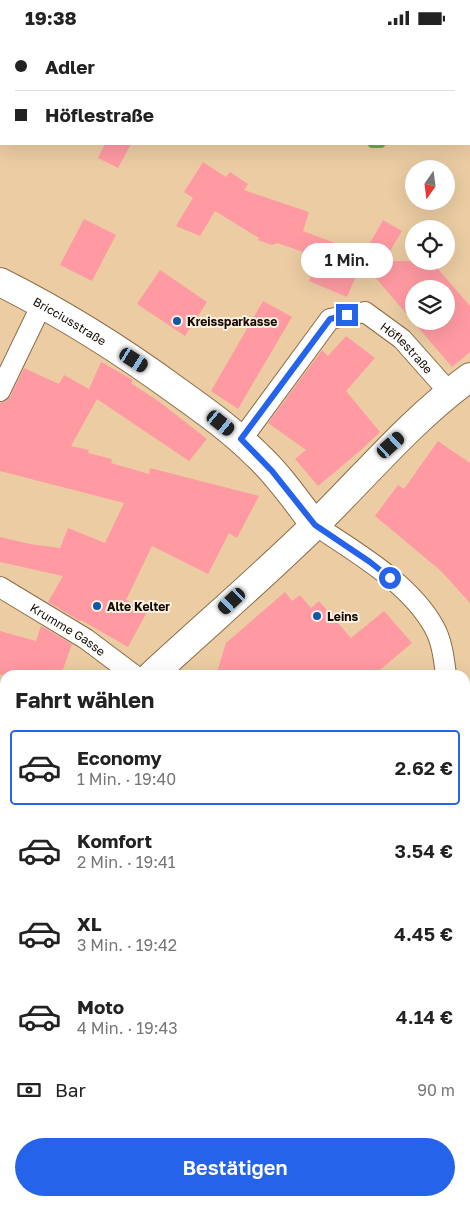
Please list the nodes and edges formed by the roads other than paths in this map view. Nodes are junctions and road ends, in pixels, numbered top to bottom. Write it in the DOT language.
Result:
graph roads {
  1 [pos="0,282"];
  2 [pos="42,304"];
  3 [pos="460,384"];
  4 [pos="0,391"];
  5 [pos="241,439"];
  6 [pos="315,525"];
  7 [pos="0,587"];
  8 [pos="127,670"];
  9 [pos="157,670"];
  10 [pos="445,670"];
  1 -- 2 [label="main road, Bricciusstraße"];
  2 -- 4 [label="street"];
  2 -- 5 [label="main road, Bricciusstraße"];
  3 -- 5 [label="street, Höflestraße"];
  3 -- 6 [label="main road"];
  5 -- 6 [label="main road, Bricciusstraße"];
  6 -- 9 [label="main road"];
  6 -- 10 [label="street, Bricciusstraße"];
  7 -- 8 [label="street, Krumme Gasse"];
}
